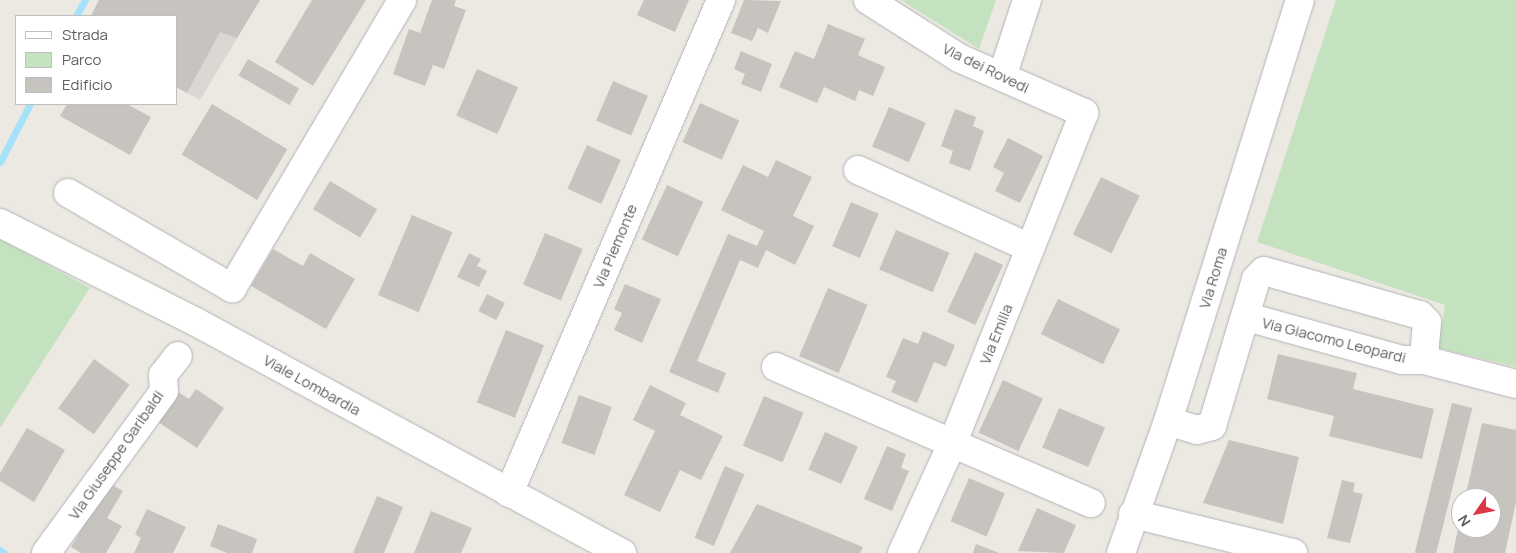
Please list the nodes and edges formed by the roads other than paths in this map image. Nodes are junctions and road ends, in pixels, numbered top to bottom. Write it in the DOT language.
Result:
graph roads {
  1 [pos="402,0"];
  2 [pos="721,0"];
  3 [pos="868,0"];
  4 [pos="1027,0"];
  5 [pos="1300,0"];
  6 [pos="1002,77"];
  7 [pos="1084,114"];
  8 [pos="858,170"];
  9 [pos="68,193"];
  10 [pos="0,224"];
  11 [pos="1030,248"];
  12 [pos="1243,322"];
  13 [pos="178,356"];
  14 [pos="1424,360"];
  15 [pos="776,367"];
  16 [pos="1516,384"];
  17 [pos="1168,421"];
  18 [pos="952,444"];
  19 [pos="509,493"];
  20 [pos="1090,503"];
  21 [pos="1133,514"];
  22 [pos="46,553"];
  23 [pos="622,553"];
  24 [pos="902,553"];
  25 [pos="1121,553"];
  26 [pos="1293,553"];
  1 -- 9 [label="street"];
  2 -- 19 [label="street, Via Piemonte"];
  3 -- 6 [label="street, Via dei Rovedi"];
  4 -- 6 [label="street"];
  5 -- 17 [label="street, Via Roma"];
  6 -- 7 [label="street, Via dei Rovedi"];
  7 -- 11 [label="street, Via Emilia"];
  8 -- 11 [label="street"];
  10 -- 19 [label="street, Viale Lombardia"];
  11 -- 18 [label="street, Via Emilia"];
  12 -- 14 [label="street, Via Giacomo Leopardi"];
  12 -- 14 [label="street, Via Giacomo Leopardi"];
  12 -- 17 [label="street, Via Giacomo Leopardi"];
  13 -- 22 [label="street, Via Giuseppe Garibaldi"];
  14 -- 16 [label="street, Via Giacomo Leopardi"];
  15 -- 18 [label="street"];
  17 -- 21 [label="street, Via Roma"];
  18 -- 20 [label="street"];
  18 -- 24 [label="street, Via Emilia"];
  19 -- 23 [label="street, Viale Lombardia"];
  21 -- 25 [label="street, Via Roma"];
  21 -- 26 [label="street"];
}
